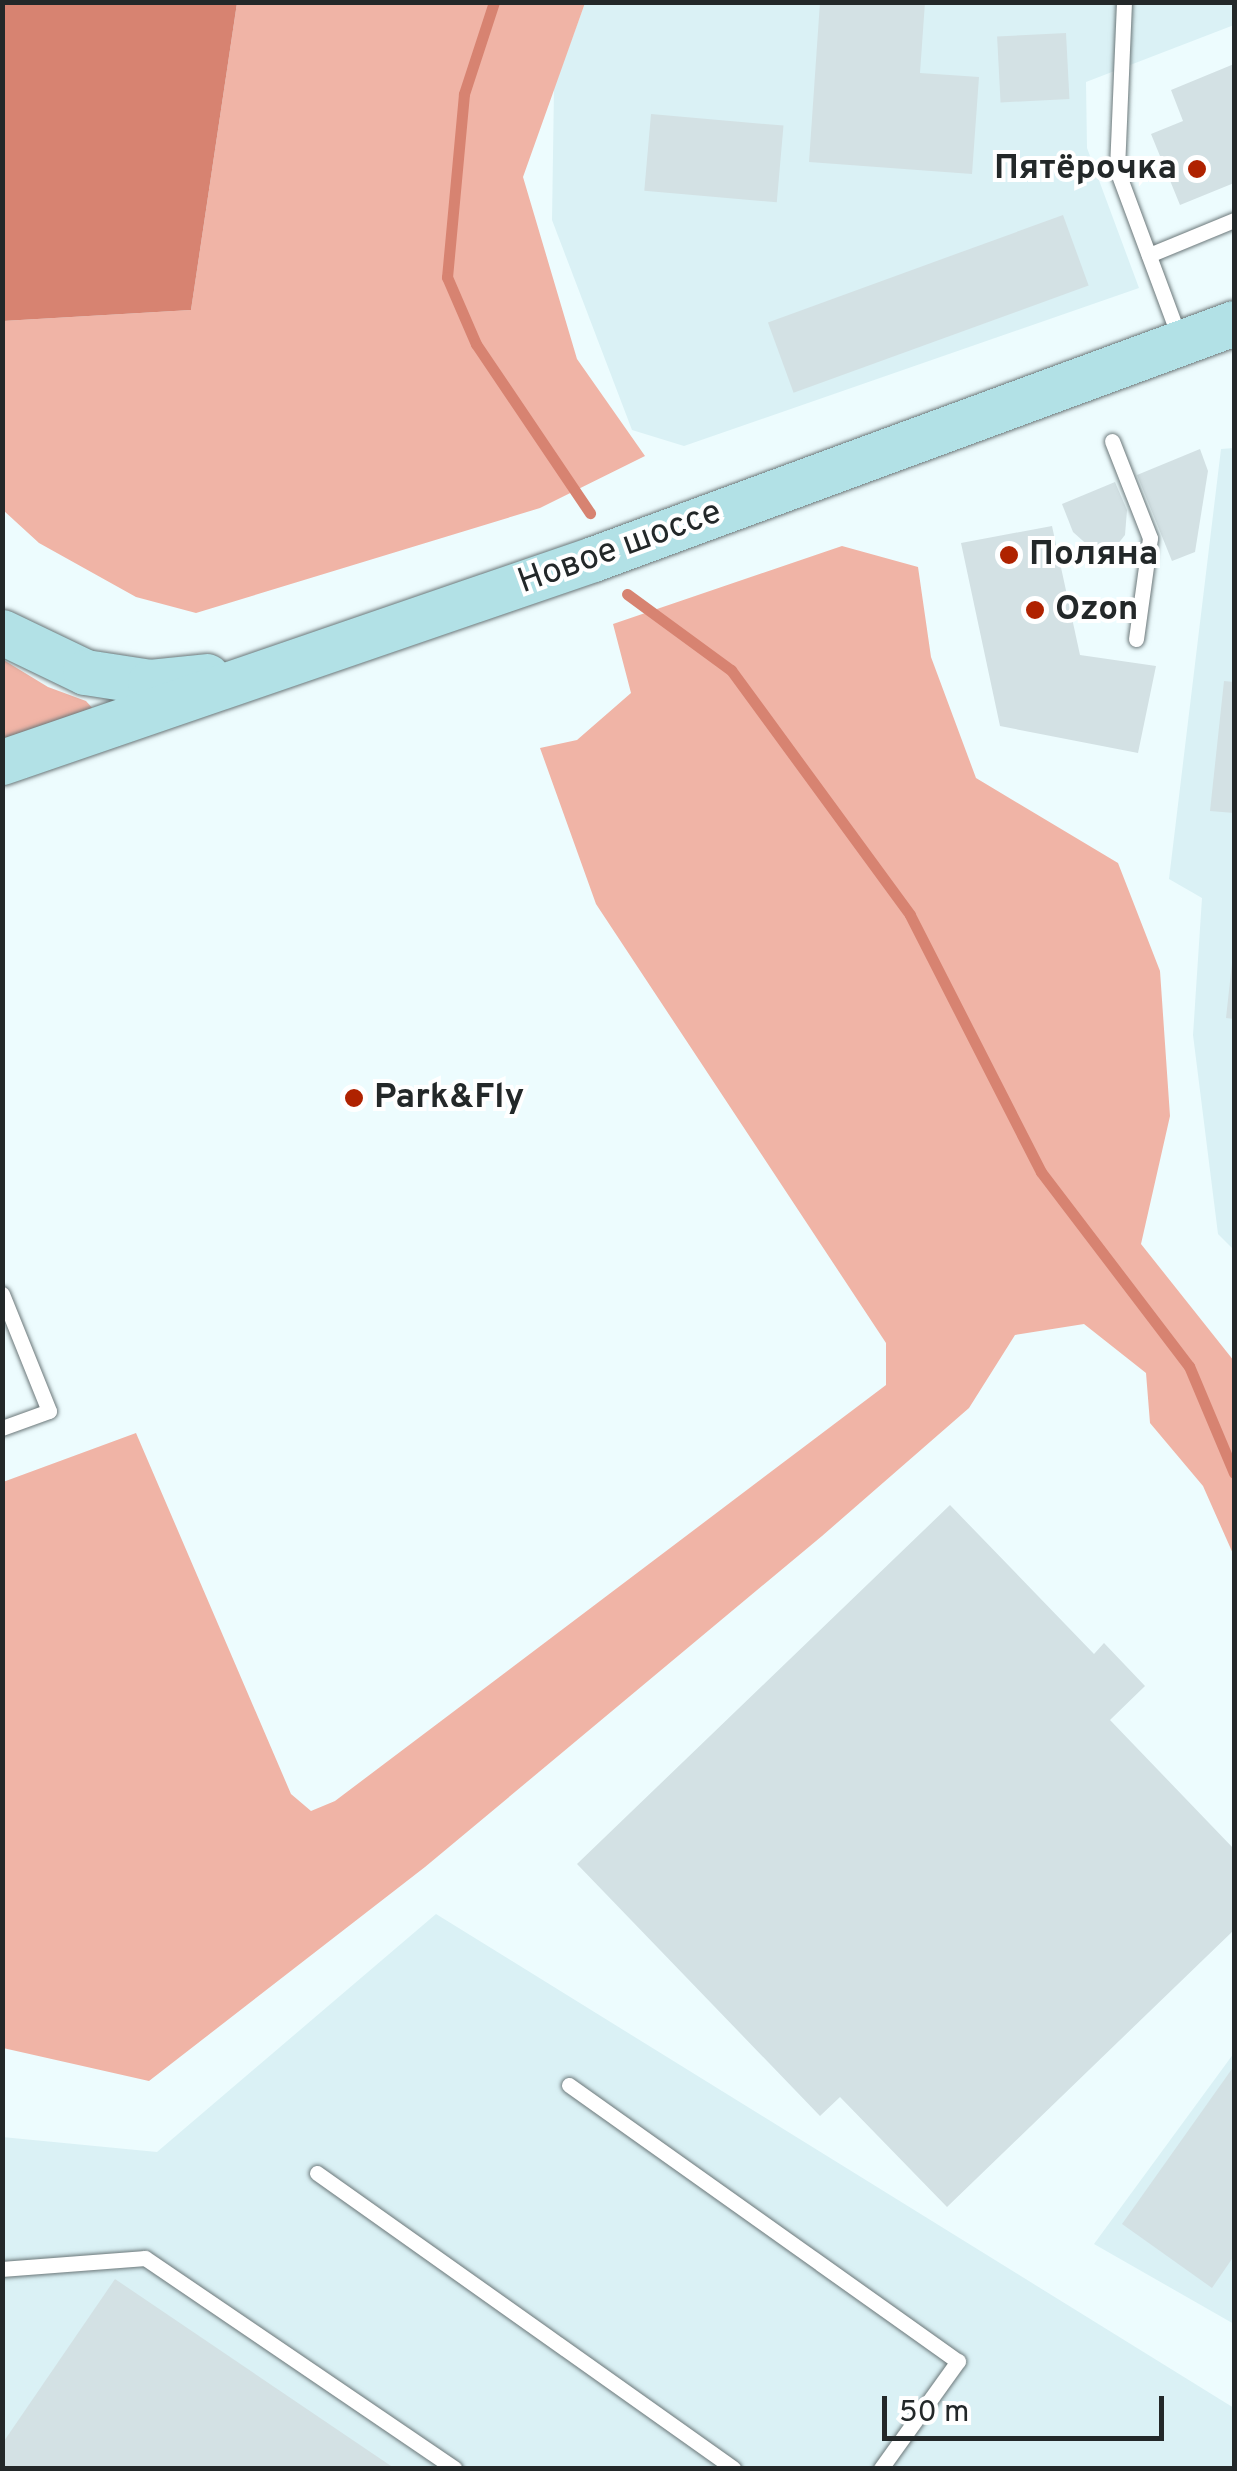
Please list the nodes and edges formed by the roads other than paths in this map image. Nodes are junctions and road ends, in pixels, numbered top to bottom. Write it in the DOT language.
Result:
graph roads {
  1 [pos="1124,2"];
  2 [pos="1234,220"];
  3 [pos="1149,255"];
  4 [pos="1234,323"];
  5 [pos="1181,342"];
  6 [pos="1112,441"];
  7 [pos="2,632"];
  8 [pos="1136,640"];
  9 [pos="288,667"];
  10 [pos="2,762"];
  11 [pos="2,1294"];
  12 [pos="2,1428"];
  13 [pos="569,2085"];
  14 [pos="316,2174"];
  15 [pos="2,2269"];
  16 [pos="454,2468"];
  17 [pos="734,2468"];
  18 [pos="881,2468"];
  1 -- 3 [label="lane"];
  2 -- 3 [label="lane"];
  3 -- 5 [label="lane"];
  4 -- 5 [label="main road, Новое шоссе"];
  5 -- 9 [label="main road, Новое шоссе"];
  6 -- 8 [label="lane"];
  7 -- 9 [label="main road"];
  9 -- 10 [label="main road, Новое шоссе"];
  11 -- 12 [label="lane"];
  13 -- 18 [label="lane"];
  14 -- 17 [label="lane"];
  15 -- 16 [label="lane"];
}
